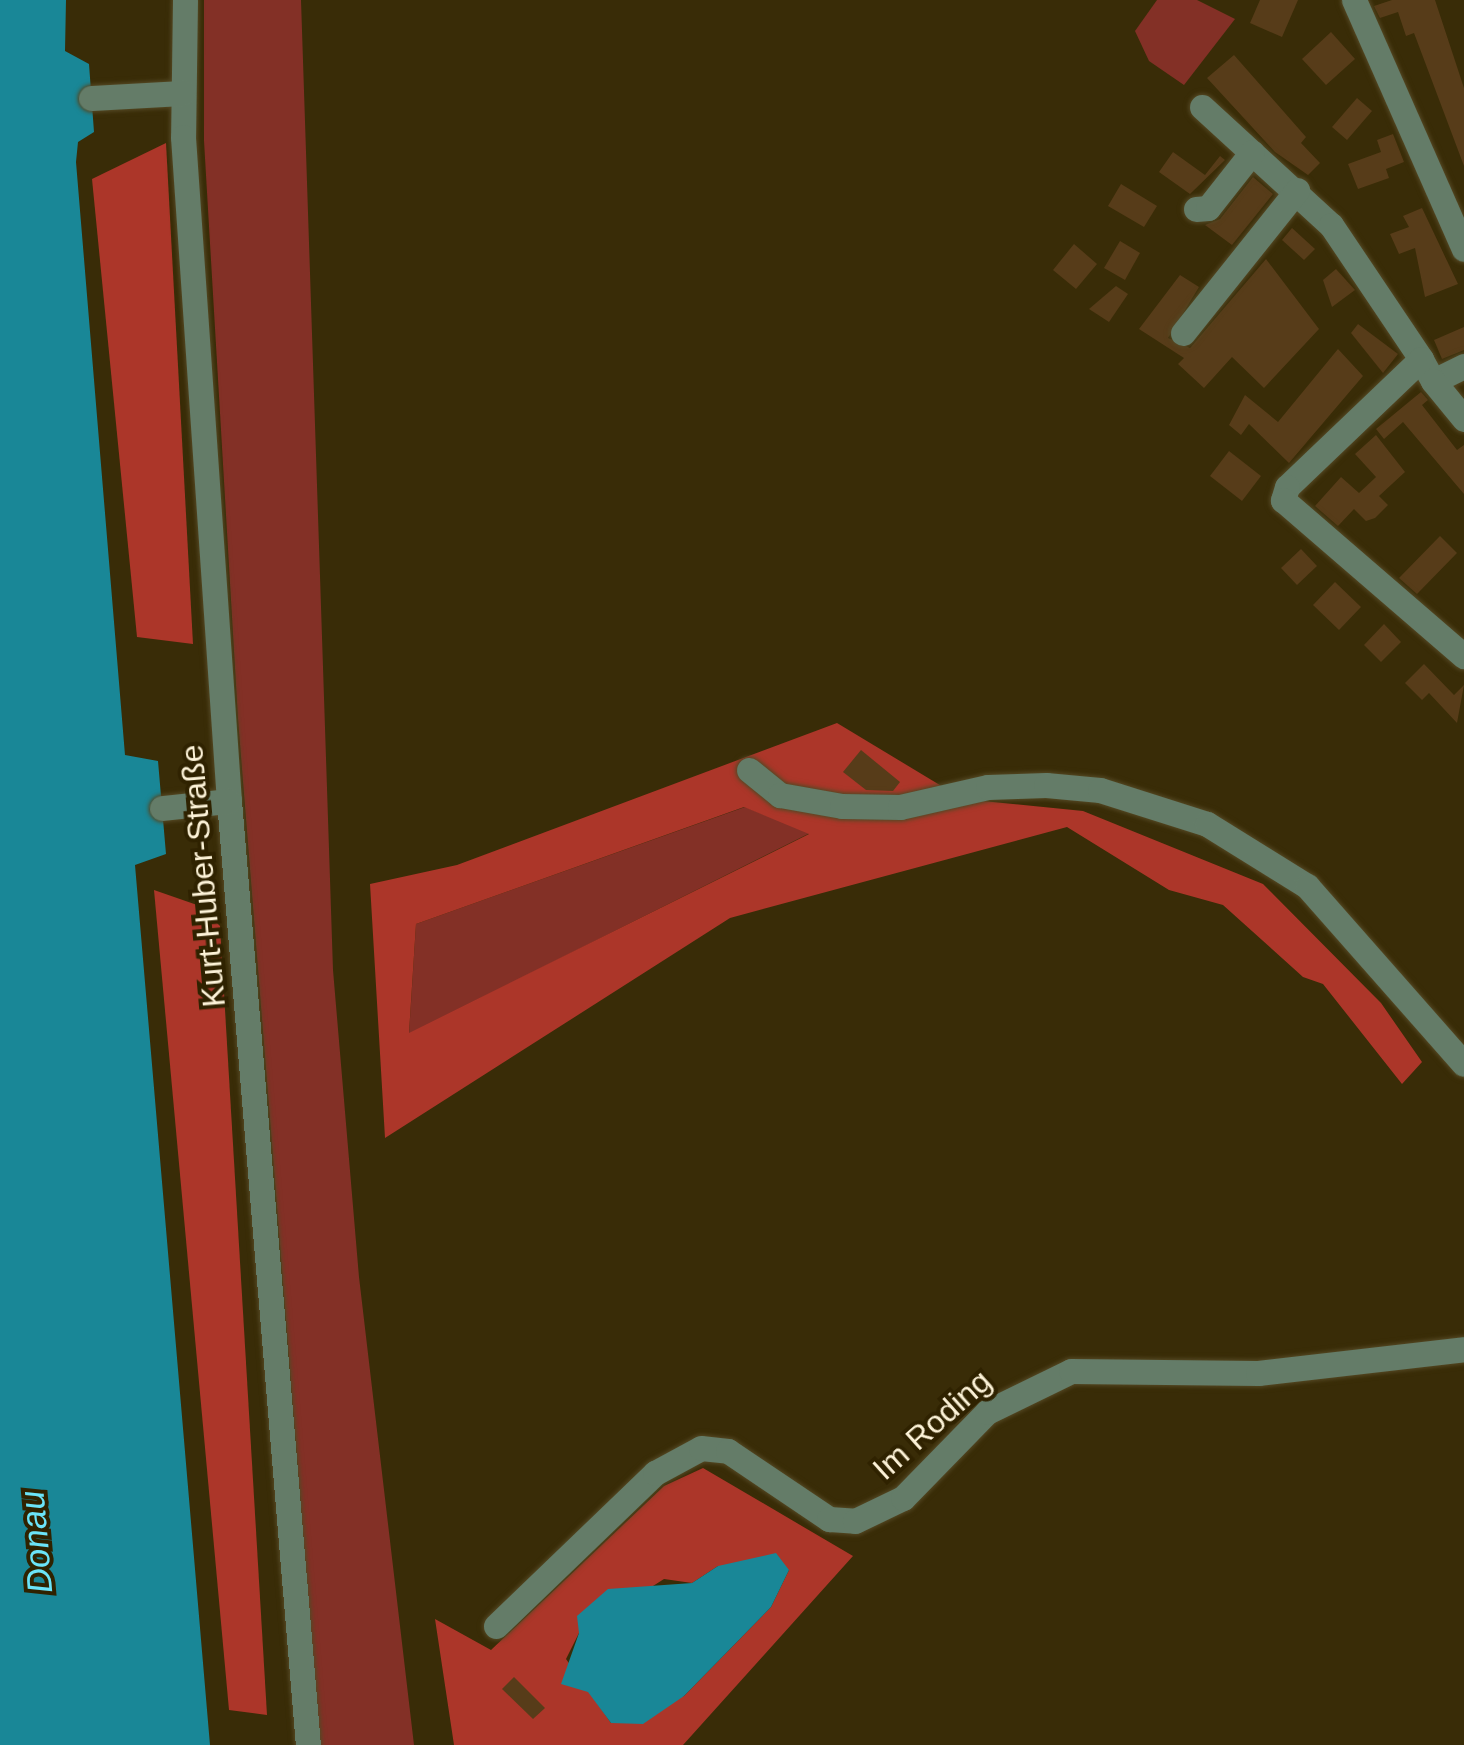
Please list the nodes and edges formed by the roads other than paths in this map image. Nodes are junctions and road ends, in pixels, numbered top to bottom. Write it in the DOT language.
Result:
graph roads {
  1 [pos="186,0"];
  2 [pos="1354,0"];
  3 [pos="184,93"];
  4 [pos="91,98"];
  5 [pos="1202,107"];
  6 [pos="1252,152"];
  7 [pos="1297,190"];
  8 [pos="1196,208"];
  9 [pos="1464,249"];
  10 [pos="1183,333"];
  11 [pos="1464,366"];
  12 [pos="1427,370"];
  13 [pos="1464,420"];
  14 [pos="1464,656"];
  15 [pos="749,770"];
  16 [pos="229,801"];
  17 [pos="162,808"];
  18 [pos="1464,1064"];
  19 [pos="1464,1349"];
  20 [pos="496,1626"];
  21 [pos="308,1745"];
  1 -- 3 [label="street, Kurt-Huber-Straße"];
  2 -- 9 [label="street"];
  3 -- 4 [label="street"];
  3 -- 16 [label="street, Kurt-Huber-Straße"];
  5 -- 6 [label="street"];
  6 -- 7 [label="street"];
  6 -- 8 [label="street"];
  7 -- 10 [label="street"];
  7 -- 12 [label="street"];
  11 -- 12 [label="street"];
  12 -- 13 [label="street"];
  12 -- 14 [label="street"];
  15 -- 18 [label="street"];
  16 -- 17 [label="street"];
  16 -- 21 [label="street, Kurt-Huber-Straße"];
  19 -- 20 [label="street, Im Roding"];
}
